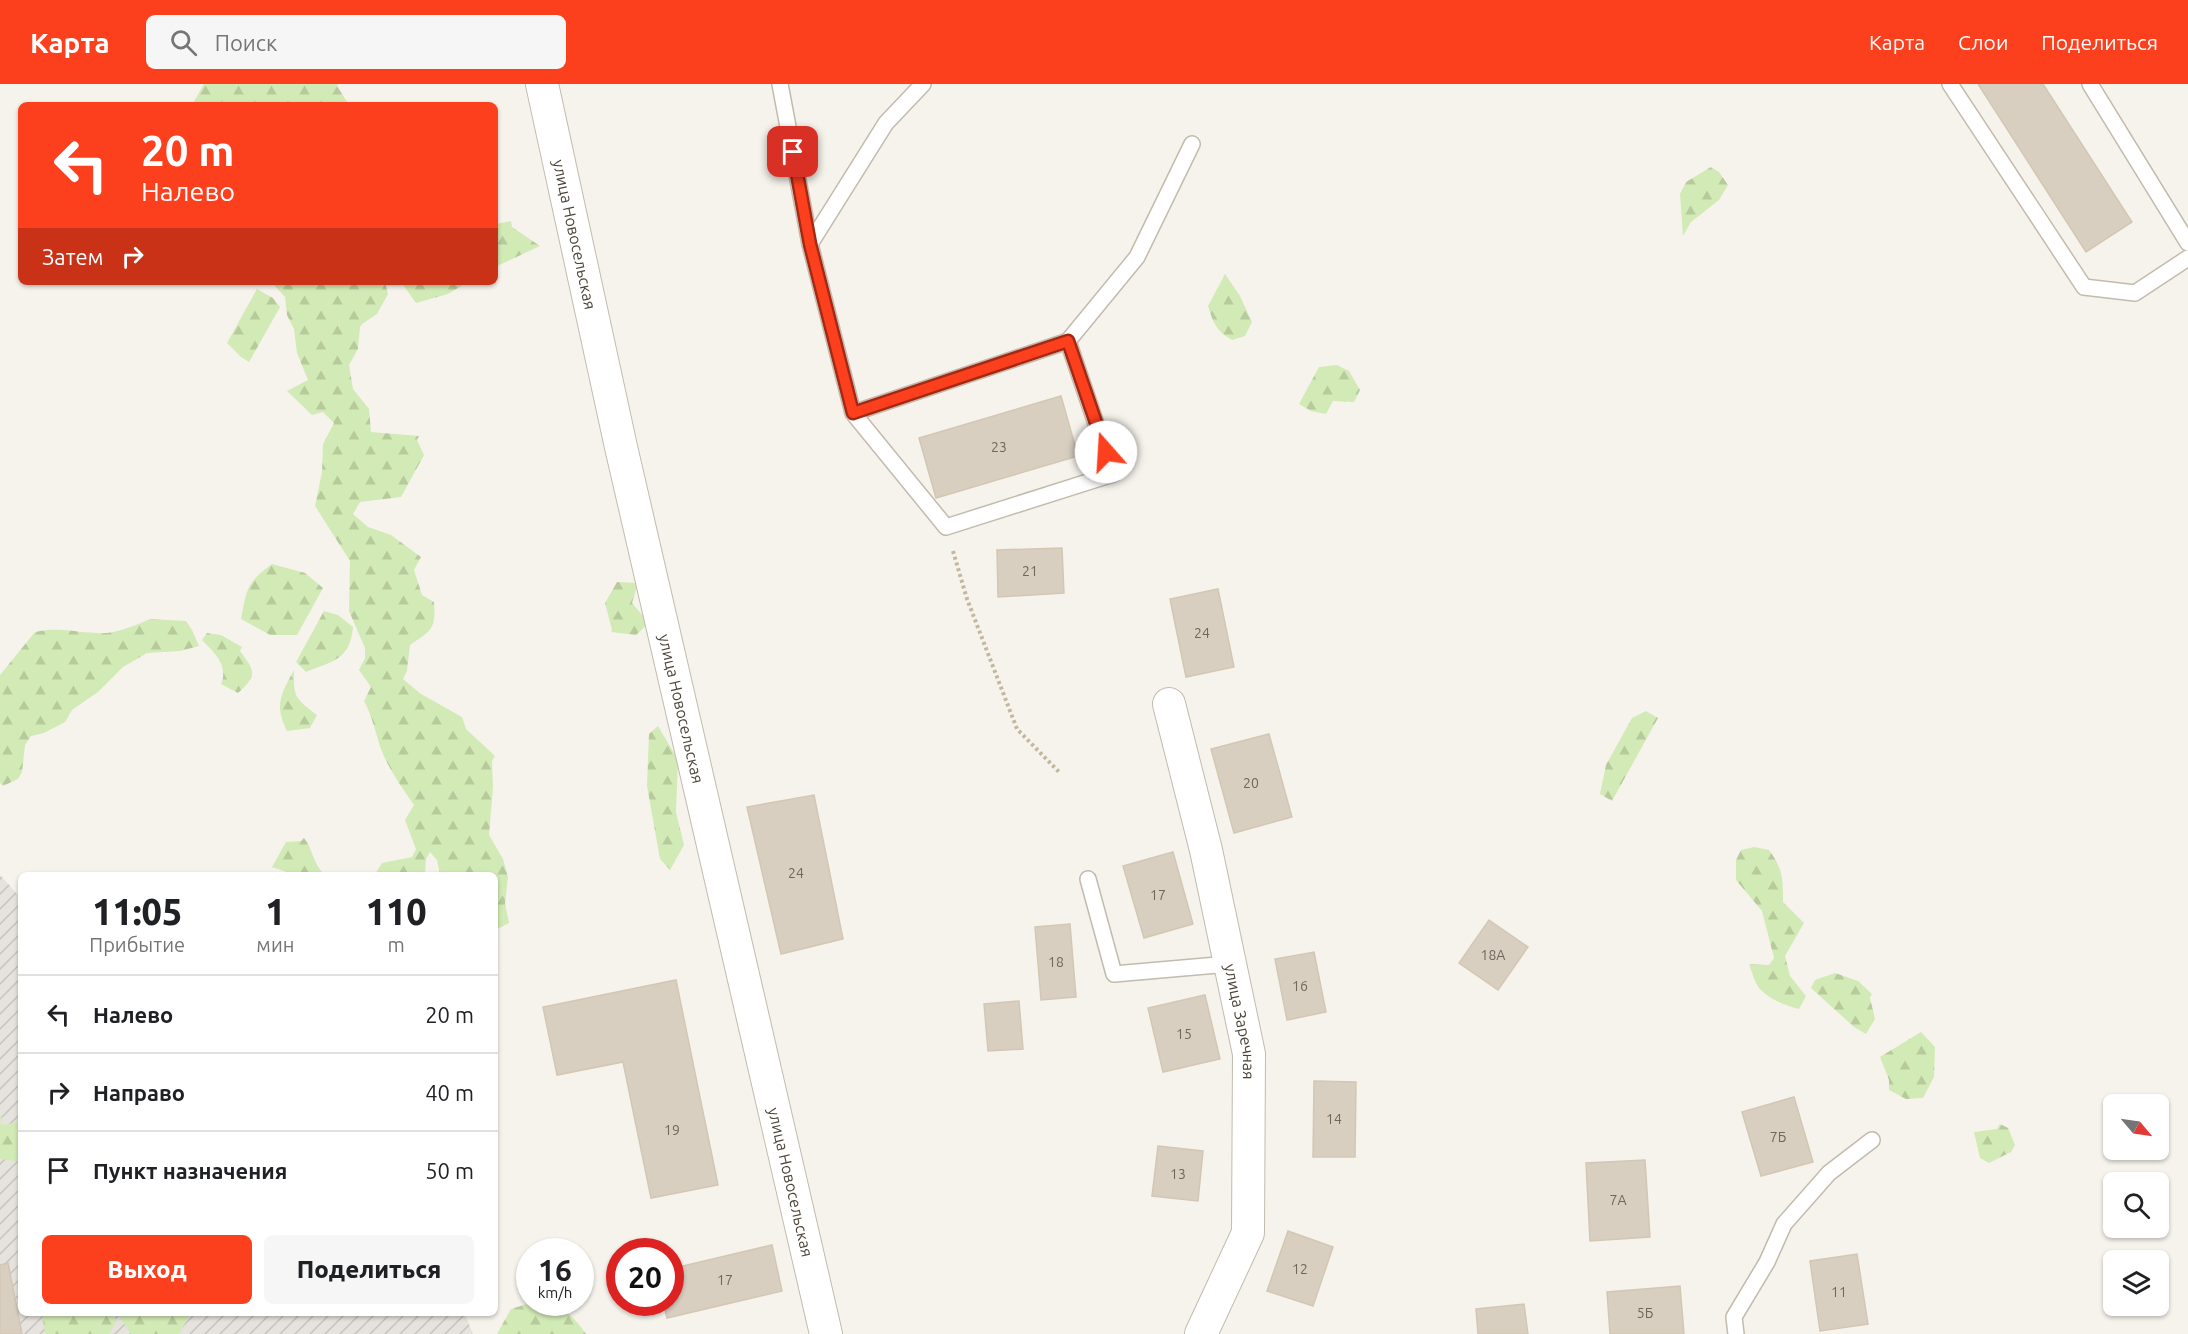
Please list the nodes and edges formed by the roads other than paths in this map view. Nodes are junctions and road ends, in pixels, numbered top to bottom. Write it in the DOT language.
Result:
graph roads {
  1 [pos="542,84"];
  2 [pos="780,84"];
  3 [pos="923,84"];
  4 [pos="1950,84"];
  5 [pos="2090,84"];
  6 [pos="1192,144"];
  7 [pos="2188,243"];
  8 [pos="810,244"];
  9 [pos="2188,258"];
  10 [pos="1068,341"];
  11 [pos="853,413"];
  12 [pos="1169,704"];
  13 [pos="1088,879"];
  14 [pos="1229,964"];
  15 [pos="1872,1140"];
  16 [pos="826,1334"];
  17 [pos="1201,1334"];
  18 [pos="1736,1334"];
  1 -- 16 [label="street, улица Новосельская"];
  2 -- 8 [label="lane"];
  3 -- 8 [label="lane"];
  4 -- 9 [label="lane"];
  5 -- 7 [label="lane"];
  6 -- 10 [label="lane"];
  8 -- 11 [label="lane"];
  10 -- 11 [label="lane"];
  10 -- 11 [label="lane"];
  12 -- 14 [label="street, улица Заречная"];
  13 -- 14 [label="lane"];
  14 -- 17 [label="street, улица Заречная"];
  15 -- 18 [label="lane"];
}
